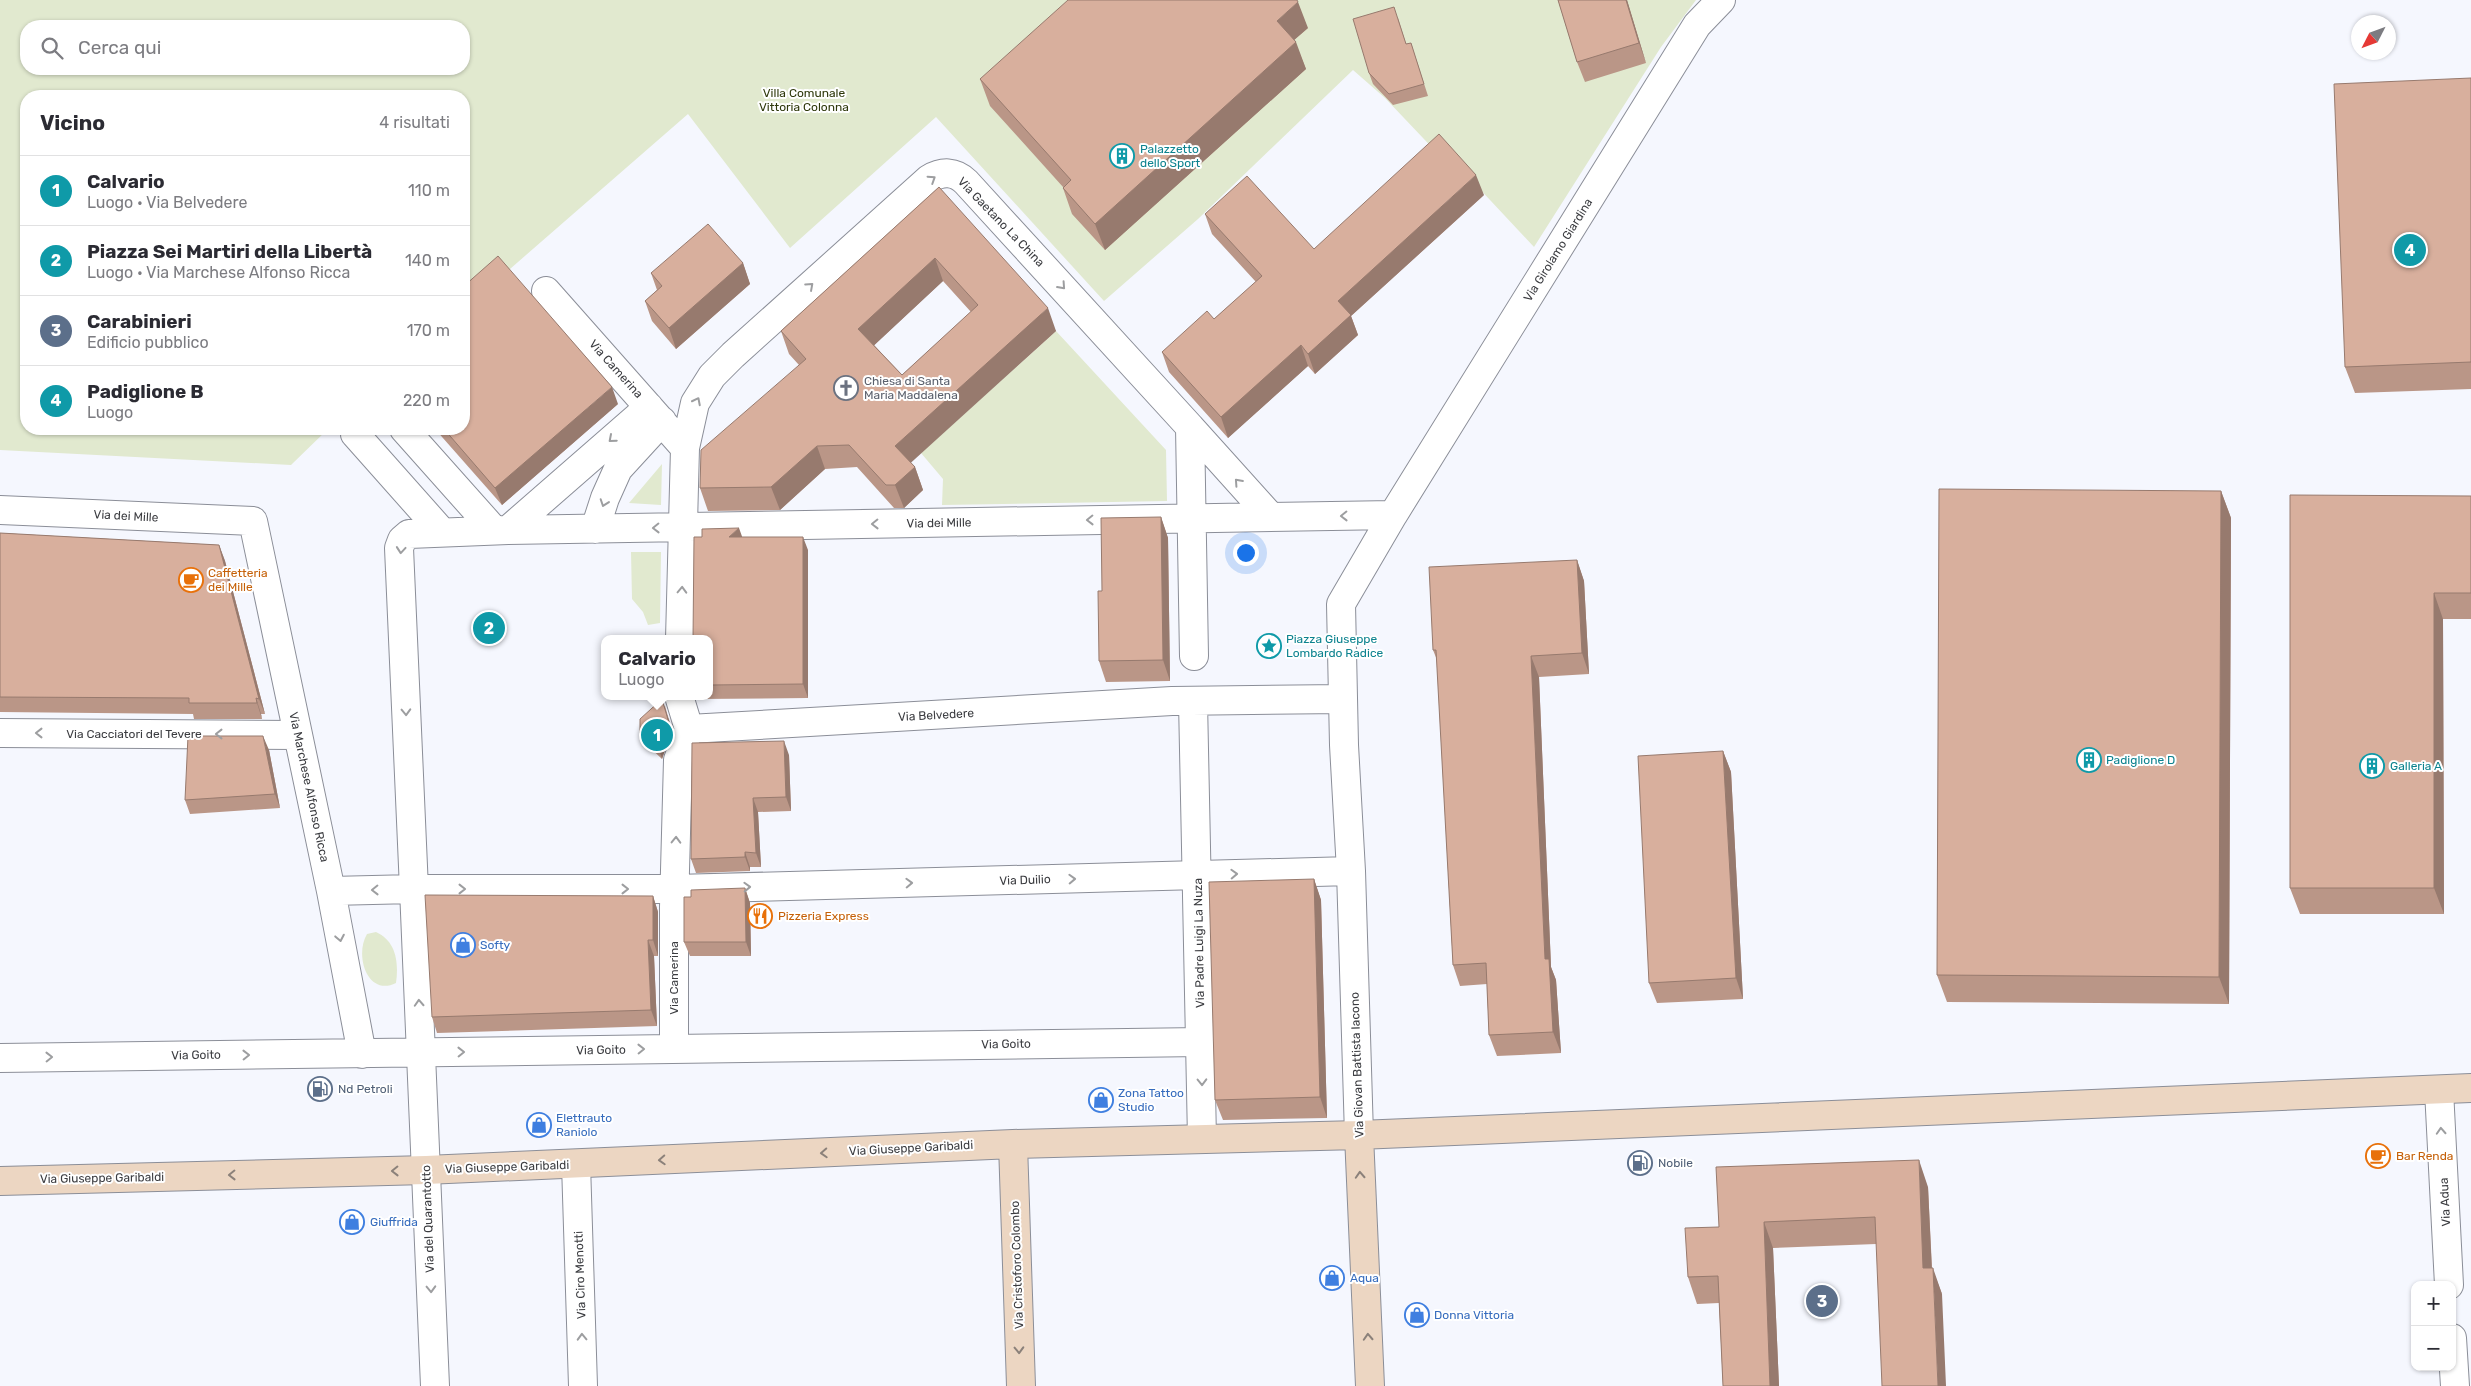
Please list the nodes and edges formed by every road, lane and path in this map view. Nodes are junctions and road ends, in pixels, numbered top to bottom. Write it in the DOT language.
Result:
graph roads {
  1 [pos="1721,0"];
  2 [pos="546,291"];
  3 [pos="655,414"];
  4 [pos="1190,427"];
  5 [pos="356,435"];
  6 [pos="410,435"];
  7 [pos="685,448"];
  8 [pos="0,510"];
  9 [pos="1185,510"];
  10 [pos="1396,510"];
  11 [pos="1271,517"];
  12 [pos="253,521"];
  13 [pos="694,527"];
  14 [pos="595,529"];
  15 [pos="501,530"];
  16 [pos="442,532"];
  17 [pos="680,635"];
  18 [pos="1194,656"];
  19 [pos="1343,699"];
  20 [pos="681,700"];
  21 [pos="1182,701"];
  22 [pos="695,729"];
  23 [pos="0,732"];
  24 [pos="298,735"];
  25 [pos="1351,871"];
  26 [pos="1197,876"];
  27 [pos="414,889"];
  28 [pos="330,891"];
  29 [pos="682,895"];
  30 [pos="1201,1042"];
  31 [pos="674,1048"];
  32 [pos="421,1052"];
  33 [pos="362,1054"];
  34 [pos="0,1058"];
  35 [pos="2471,1088"];
  36 [pos="2439,1090"];
  37 [pos="1358,1135"];
  38 [pos="1202,1139"];
  39 [pos="1013,1144"];
  40 [pos="576,1164"];
  41 [pos="426,1170"];
  42 [pos="0,1181"];
  43 [pos="2449,1281"];
  44 [pos="2454,1371"];
  45 [pos="436,1386"];
  46 [pos="583,1386"];
  47 [pos="1021,1386"];
  48 [pos="1370,1386"];
  49 [pos="2455,1386"];
  1 -- 10 [label="street, Via Girolamo Giardina"];
  2 -- 3 [label="street, Via Camerina"];
  3 -- 7 [label="street, Via Camerina"];
  3 -- 14 [label="street, one-way"];
  3 -- 15 [label="street, one-way"];
  7 -- 4 [label="street, Via Gaetano La China, one-way"];
  4 -- 9 [label="street"];
  11 -- 4 [label="street, one-way"];
  5 -- 16 [label="street"];
  6 -- 15 [label="street"];
  7 -- 13 [label="street"];
  8 -- 12 [label="street, Via dei Mille"];
  9 -- 11 [label="street, Via dei Mille"];
  9 -- 13 [label="street, Via dei Mille, one-way"];
  9 -- 18 [label="street"];
  10 -- 11 [label="street, Via dei Mille, one-way"];
  10 -- 19 [label="street, Via Girolamo Giardina"];
  12 -- 24 [label="street, Via Marchese Alfonso Ricca"];
  13 -- 14 [label="street, Via dei Mille, one-way"];
  17 -- 13 [label="street, one-way"];
  14 -- 15 [label="street, Via dei Mille"];
  15 -- 16 [label="street, Via dei Mille"];
  16 -- 27 [label="street, Via del Quarantotto, one-way"];
  19 -- 21 [label="street, Via Belvedere"];
  19 -- 25 [label="street, Via Giovan Battista Iacono"];
  20 -- 22 [label="street"];
  21 -- 22 [label="street, Via Belvedere"];
  21 -- 26 [label="street, Via Padre Luigi La Nuza"];
  29 -- 22 [label="street, Via Camerina, one-way"];
  24 -- 23 [label="street, Via Cacciatori del Tevere, one-way"];
  24 -- 28 [label="street, Via Marchese Alfonso Ricca"];
  26 -- 25 [label="street, Via Duilio, one-way"];
  25 -- 37 [label="street, Via Giovan Battista Iacono"];
  29 -- 26 [label="street, Via Duilio, one-way"];
  26 -- 30 [label="street, Via Padre Luigi La Nuza"];
  27 -- 28 [label="street, Via Duilio, one-way"];
  27 -- 29 [label="street, Via Duilio, one-way"];
  32 -- 27 [label="street, Via del Quarantotto, one-way"];
  28 -- 33 [label="street, Via Marchese Alfonso Ricca, one-way"];
  29 -- 31 [label="street, Via Camerina"];
  30 -- 31 [label="street, Via Goito"];
  30 -- 38 [label="street, Via Padre Luigi La Nuza, one-way"];
  32 -- 31 [label="street, Via Goito, one-way"];
  32 -- 33 [label="street, Via Goito"];
  32 -- 41 [label="street, Via del Quarantotto"];
  34 -- 33 [label="street, Via Goito, one-way"];
  35 -- 36 [label="main road"];
  36 -- 37 [label="main road, Via Giuseppe Garibaldi"];
  43 -- 36 [label="street, Via Adua, one-way"];
  37 -- 38 [label="main road, Via Giuseppe Garibaldi"];
  48 -- 37 [label="main road, Via Giovan Battista Iacono, one-way"];
  38 -- 39 [label="main road, Via Giuseppe Garibaldi"];
  39 -- 40 [label="main road, Via Giuseppe Garibaldi, one-way"];
  39 -- 47 [label="main road, Via Cristoforo Colombo, one-way"];
  40 -- 41 [label="main road, Via Giuseppe Garibaldi"];
  46 -- 40 [label="street, Via Ciro Menotti, one-way"];
  41 -- 42 [label="main road, Via Giuseppe Garibaldi, one-way"];
  41 -- 45 [label="street, Via del Quarantotto, one-way"];
  44 -- 49 [label="street"];
}
